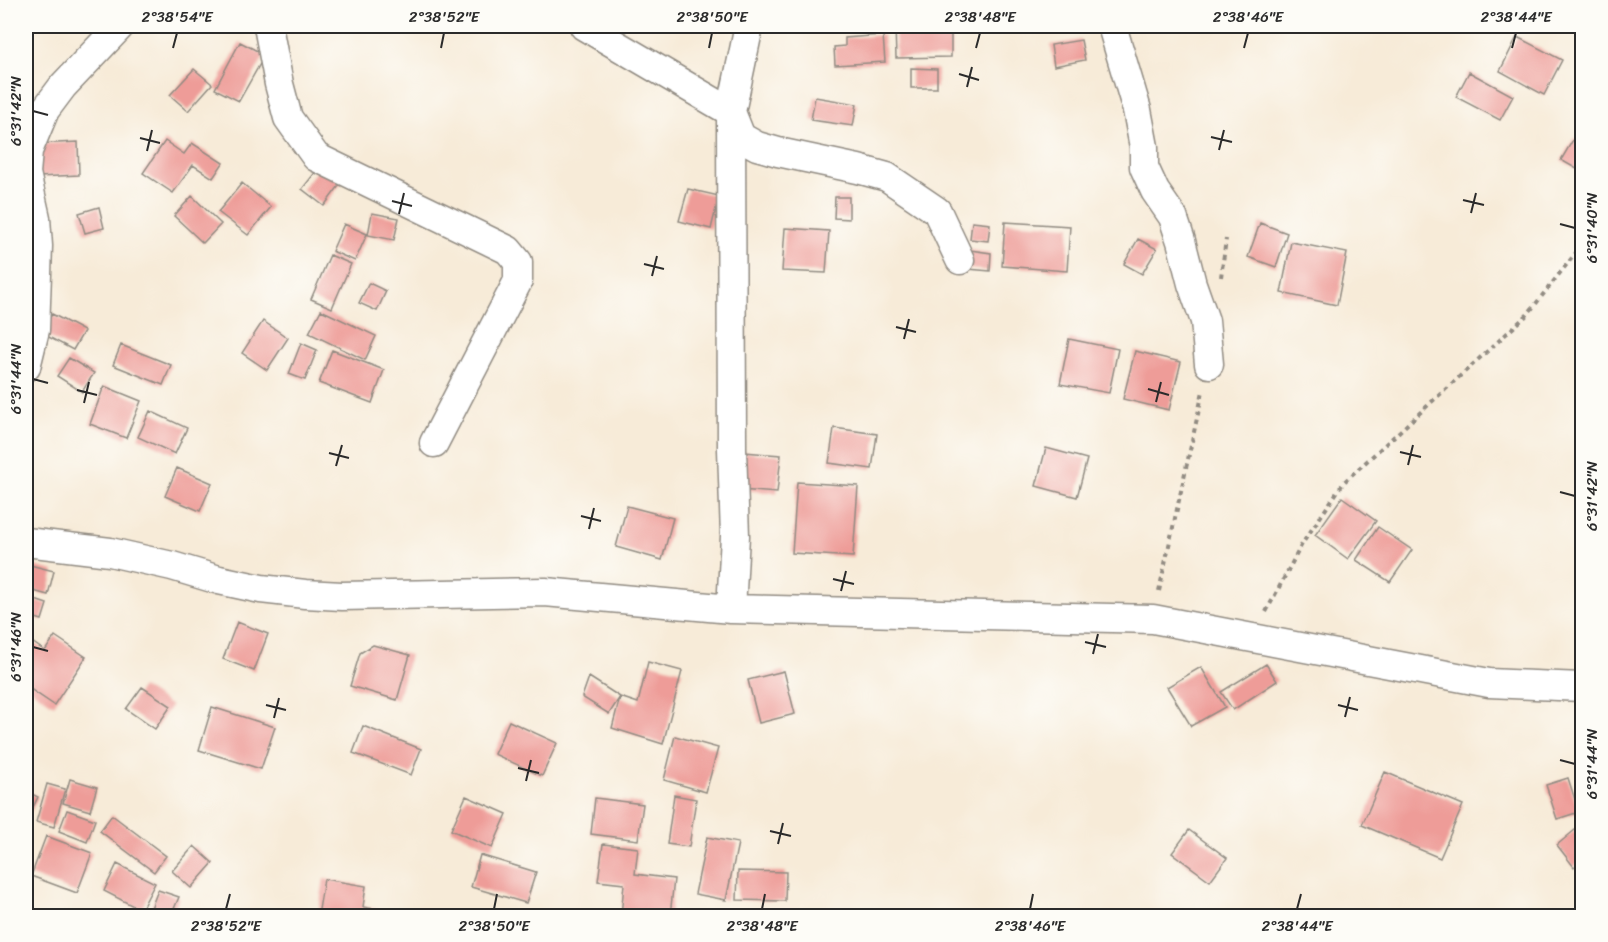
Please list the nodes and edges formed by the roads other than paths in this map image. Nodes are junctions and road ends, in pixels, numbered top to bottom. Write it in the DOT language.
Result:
graph roads {
  1 [pos="120,26"];
  2 [pos="268,26"];
  3 [pos="584,26"];
  4 [pos="749,26"];
  5 [pos="1112,26"];
  6 [pos="731,112"];
  7 [pos="960,260"];
  8 [pos="1209,364"];
  9 [pos="26,367"];
  10 [pos="434,443"];
  11 [pos="26,542"];
  12 [pos="731,609"];
  13 [pos="1582,687"];
  1 -- 9 [label="street"];
  2 -- 10 [label="street"];
  3 -- 6 [label="street"];
  4 -- 6 [label="street"];
  5 -- 8 [label="street"];
  6 -- 7 [label="street"];
  6 -- 12 [label="street"];
  11 -- 12 [label="street"];
  12 -- 13 [label="street"];
}
